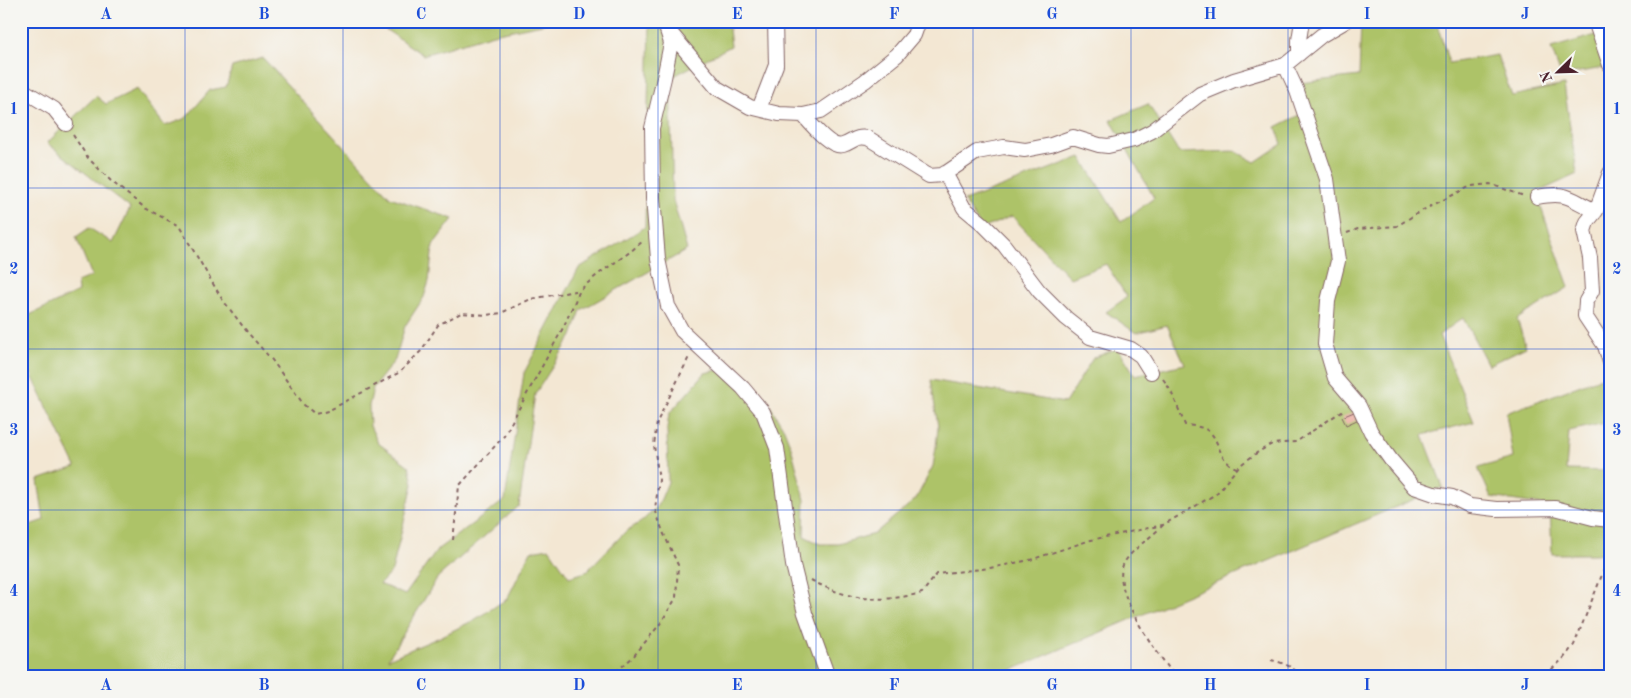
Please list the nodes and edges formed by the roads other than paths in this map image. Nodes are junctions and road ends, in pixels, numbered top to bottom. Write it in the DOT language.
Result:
graph roads {
  1 [pos="774,21"];
  2 [pos="919,21"];
  3 [pos="1302,21"];
  4 [pos="1346,21"];
  5 [pos="1595,21"];
  6 [pos="665,23"];
  7 [pos="1299,54"];
  8 [pos="1285,64"];
  9 [pos="1610,65"];
  10 [pos="21,89"];
  11 [pos="759,109"];
  12 [pos="803,115"];
  13 [pos="66,124"];
  14 [pos="945,173"];
  15 [pos="1610,173"];
  16 [pos="1538,197"];
  17 [pos="1596,211"];
  18 [pos="1610,362"];
  19 [pos="1152,372"];
  20 [pos="1610,520"];
  21 [pos="828,677"];
  1 -- 11 [label="street"];
  2 -- 12 [label="street"];
  3 -- 7 [label="street"];
  4 -- 7 [label="street"];
  5 -- 9 [label="street"];
  6 -- 11 [label="street"];
  6 -- 21 [label="street"];
  7 -- 8 [label="street"];
  8 -- 14 [label="street"];
  8 -- 20 [label="street"];
  10 -- 13 [label="street"];
  11 -- 12 [label="street"];
  12 -- 14 [label="street"];
  14 -- 19 [label="street"];
  15 -- 17 [label="street"];
  16 -- 17 [label="street"];
  17 -- 18 [label="street"];
}
